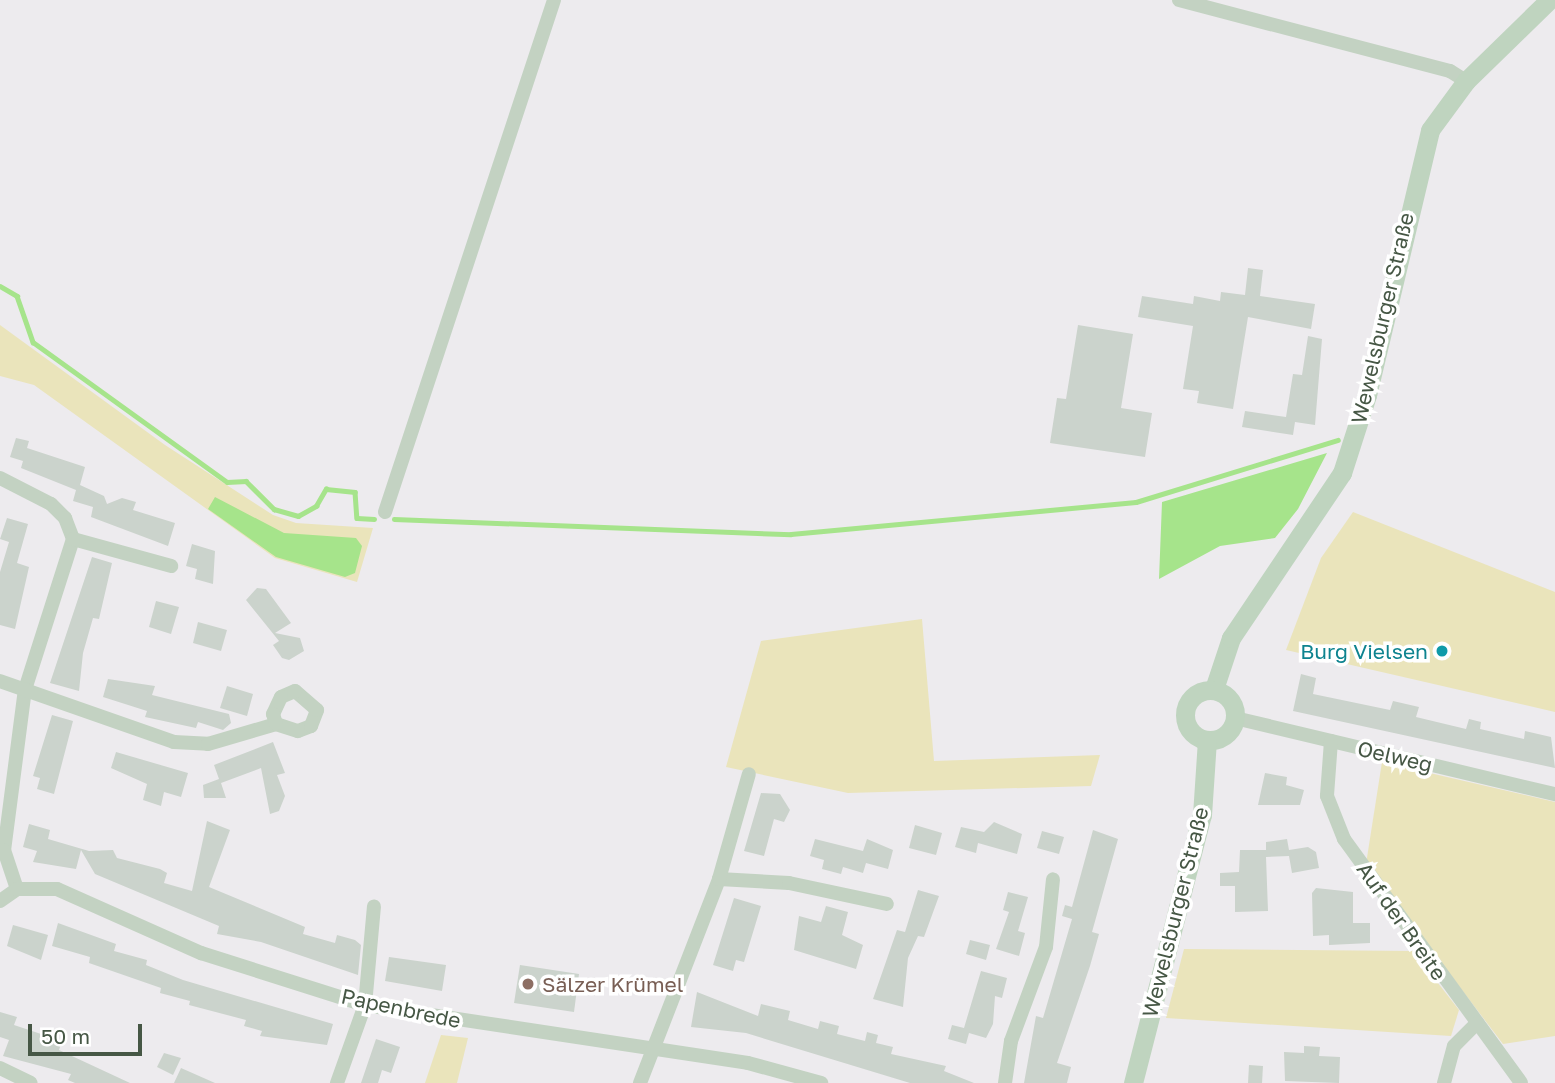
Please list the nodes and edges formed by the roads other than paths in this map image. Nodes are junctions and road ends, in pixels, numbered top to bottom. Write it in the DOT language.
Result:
graph roads {
  1 [pos="554,0"];
  2 [pos="1179,0"];
  3 [pos="1549,0"];
  4 [pos="1466,81"];
  5 [pos="0,478"];
  6 [pos="385,512"];
  7 [pos="73,539"];
  8 [pos="171,566"];
  9 [pos="0,681"];
  10 [pos="25,689"];
  11 [pos="1214,690"];
  12 [pos="1236,718"];
  13 [pos="276,724"];
  14 [pos="1207,740"];
  15 [pos="1331,741"];
  16 [pos="749,774"];
  17 [pos="1555,794"];
  18 [pos="1052,879"];
  19 [pos="719,880"];
  20 [pos="17,889"];
  21 [pos="0,901"];
  22 [pos="887,905"];
  23 [pos="374,906"];
  24 [pos="365,1005"];
  25 [pos="1477,1023"];
  26 [pos="655,1050"];
  27 [pos="0,1068"];
  28 [pos="32,1083"];
  29 [pos="337,1083"];
  30 [pos="640,1083"];
  31 [pos="821,1083"];
  32 [pos="1005,1083"];
  33 [pos="1133,1083"];
  34 [pos="1444,1083"];
  35 [pos="1521,1083"];
  1 -- 6 [label="street"];
  2 -- 4 [label="street"];
  3 -- 4 [label="main road, Wewelsburger Straße"];
  4 -- 11 [label="main road, Wewelsburger Straße"];
  5 -- 7 [label="street"];
  7 -- 8 [label="street"];
  7 -- 10 [label="street"];
  9 -- 10 [label="street"];
  10 -- 13 [label="street"];
  10 -- 20 [label="street"];
  11 -- 12 [label="main road"];
  11 -- 14 [label="main road"];
  12 -- 14 [label="main road"];
  12 -- 15 [label="street, Oelweg"];
  14 -- 33 [label="main road, Wewelsburger Straße"];
  15 -- 17 [label="street, Oelweg"];
  15 -- 25 [label="street, Auf der Breite"];
  16 -- 19 [label="street"];
  18 -- 32 [label="street"];
  19 -- 22 [label="street"];
  19 -- 26 [label="street"];
  20 -- 21 [label="street"];
  20 -- 24 [label="street, Papenbrede"];
  23 -- 24 [label="street"];
  24 -- 26 [label="street, Papenbrede"];
  24 -- 29 [label="street"];
  25 -- 34 [label="street"];
  25 -- 35 [label="street, Auf der Breite"];
  26 -- 30 [label="street"];
  26 -- 31 [label="street, Papenbrede"];
  27 -- 28 [label="street"];
}
